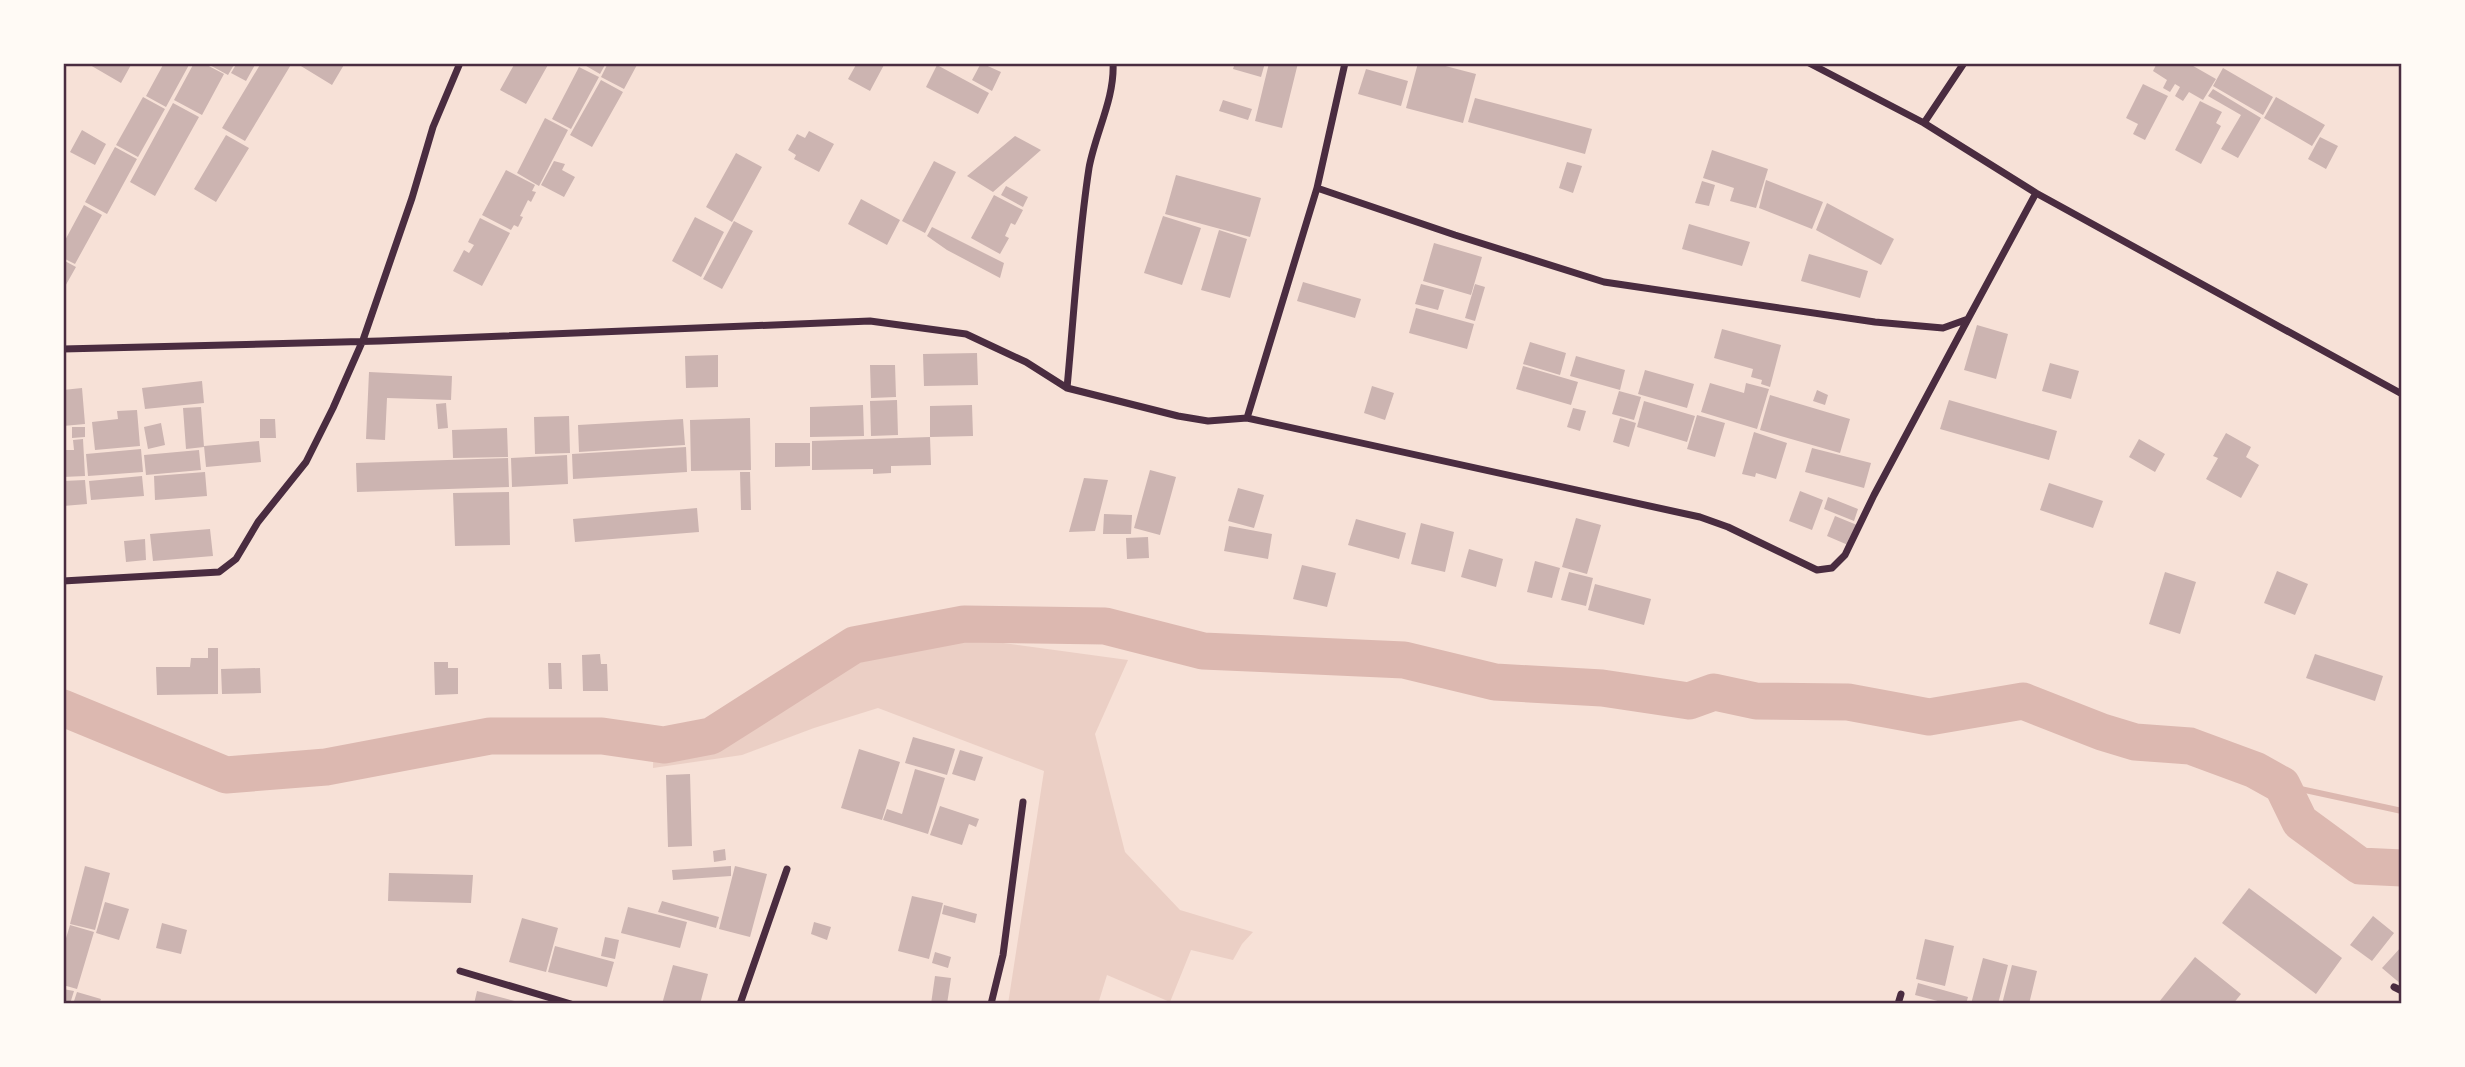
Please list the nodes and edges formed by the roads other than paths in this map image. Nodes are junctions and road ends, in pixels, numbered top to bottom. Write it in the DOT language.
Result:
graph roads {
  1 [pos="460,63"];
  2 [pos="1113,63"];
  3 [pos="1345,63"];
  4 [pos="1809,63"];
  5 [pos="1964,63"];
  6 [pos="1924,123"];
  7 [pos="1317,188"];
  8 [pos="2036,193"];
  9 [pos="1968,319"];
  10 [pos="363,340"];
  11 [pos="63,349"];
  12 [pos="1067,388"];
  13 [pos="2402,394"];
  14 [pos="1248,418"];
  15 [pos="63,581"];
  16 [pos="1023,802"];
  17 [pos="787,869"];
  18 [pos="460,971"];
  19 [pos="1901,995"];
  20 [pos="571,1004"];
  21 [pos="740,1004"];
  22 [pos="991,1004"];
  23 [pos="1898,1004"];
  1 -- 10 [label="street"];
  2 -- 12 [label="street"];
  3 -- 7 [label="street"];
  4 -- 6 [label="street"];
  5 -- 6 [label="street"];
  6 -- 8 [label="street"];
  7 -- 9 [label="street"];
  7 -- 14 [label="street"];
  8 -- 9 [label="street"];
  8 -- 13 [label="street"];
  9 -- 14 [label="street"];
  10 -- 11 [label="street"];
  10 -- 12 [label="street"];
  10 -- 15 [label="street"];
  12 -- 14 [label="street"];
  16 -- 22 [label="street"];
  17 -- 21 [label="street"];
  18 -- 20 [label="street"];
  19 -- 23 [label="street"];
}
